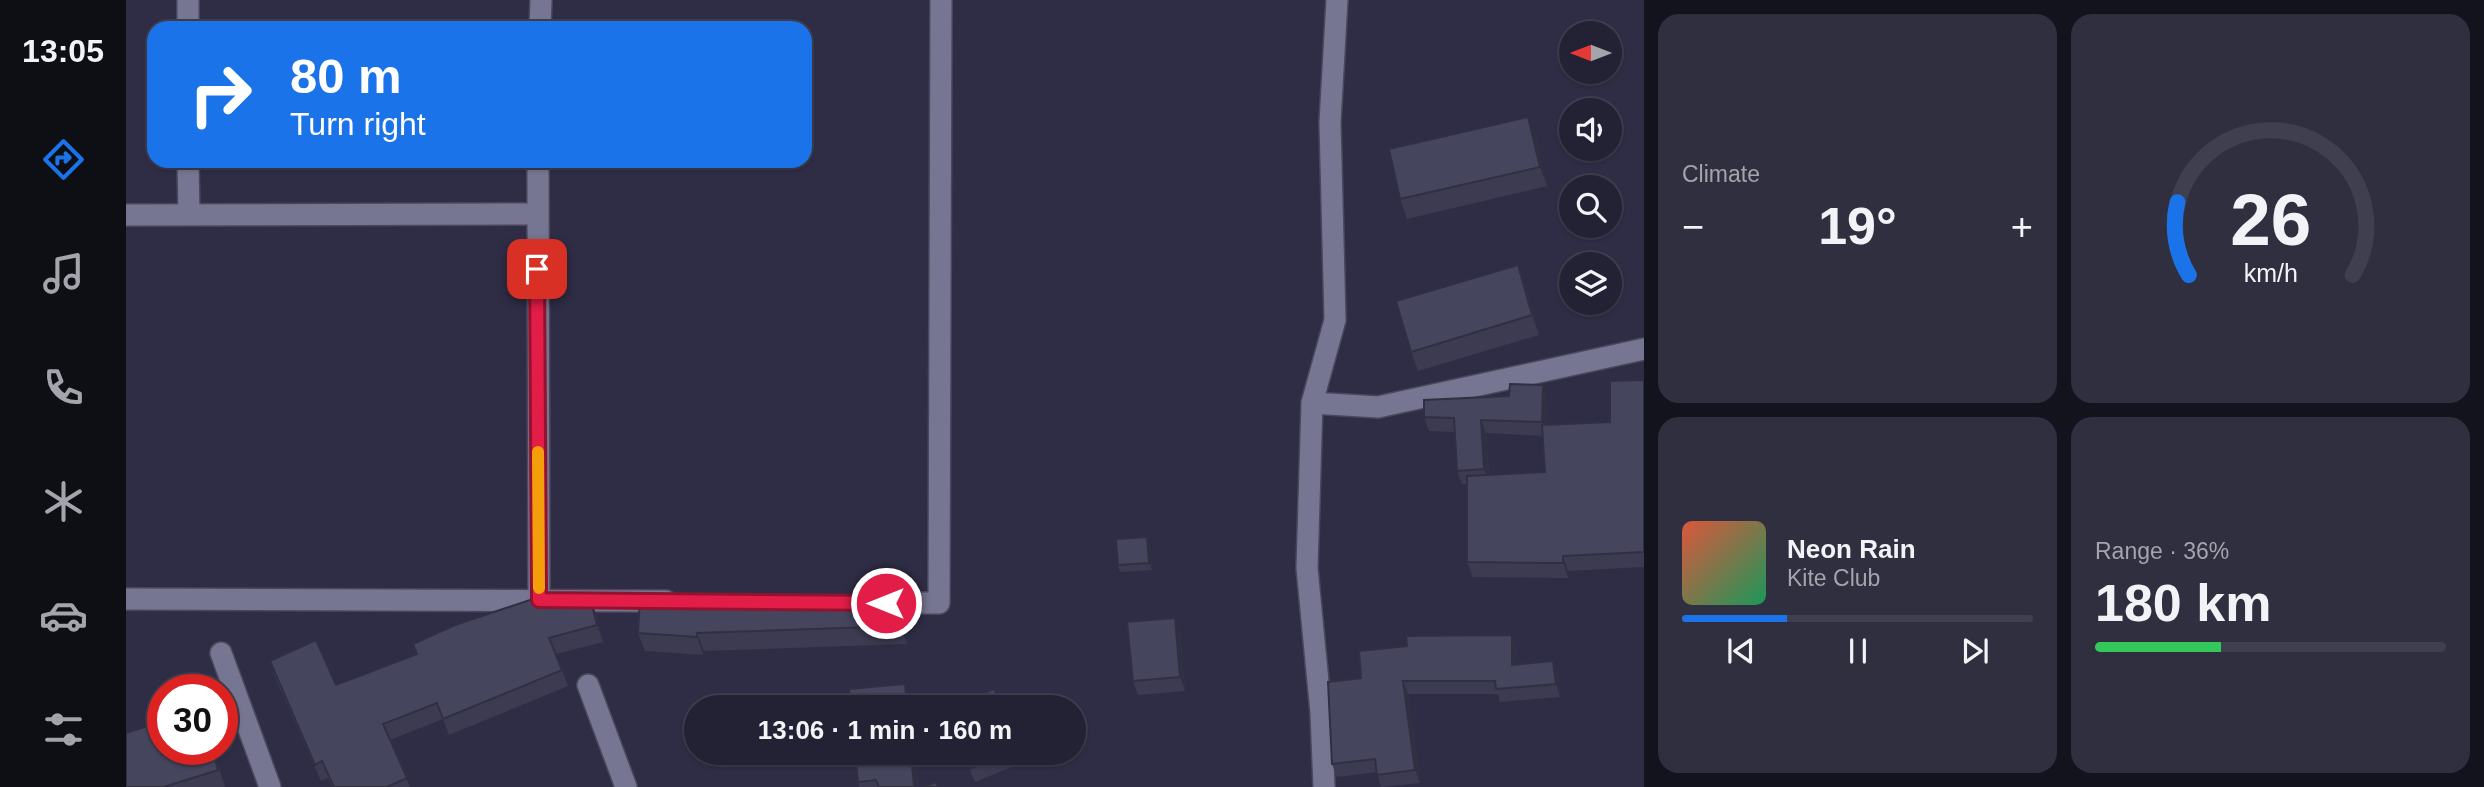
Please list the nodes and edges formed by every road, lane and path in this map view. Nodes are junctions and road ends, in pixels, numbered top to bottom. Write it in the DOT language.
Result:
graph roads {
  1 [pos="188,0"];
  2 [pos="541,0"];
  3 [pos="941,0"];
  4 [pos="1337,0"];
  5 [pos="188,21"];
  6 [pos="540,21"];
  7 [pos="188,168"];
  8 [pos="538,168"];
  9 [pos="537,214"];
  10 [pos="126,215"];
  11 [pos="189,215"];
  12 [pos="1644,349"];
  13 [pos="1312,403"];
  14 [pos="126,598"];
  15 [pos="539,600"];
  16 [pos="691,602"];
  17 [pos="843,603"];
  18 [pos="221,653"];
  19 [pos="588,685"];
  20 [pos="270,787"];
  21 [pos="626,787"];
  22 [pos="1324,787"];
  1 -- 5 [label="street"];
  2 -- 6 [label="street"];
  3 -- 17 [label="street"];
  4 -- 13 [label="street"];
  7 -- 11 [label="street"];
  8 -- 9 [label="street"];
  9 -- 11 [label="street"];
  9 -- 15 [label="street"];
  10 -- 11 [label="street"];
  12 -- 13 [label="street"];
  13 -- 22 [label="street"];
  14 -- 15 [label="street"];
  15 -- 16 [label="street"];
  18 -- 20 [label="street"];
  19 -- 21 [label="street"];
}
